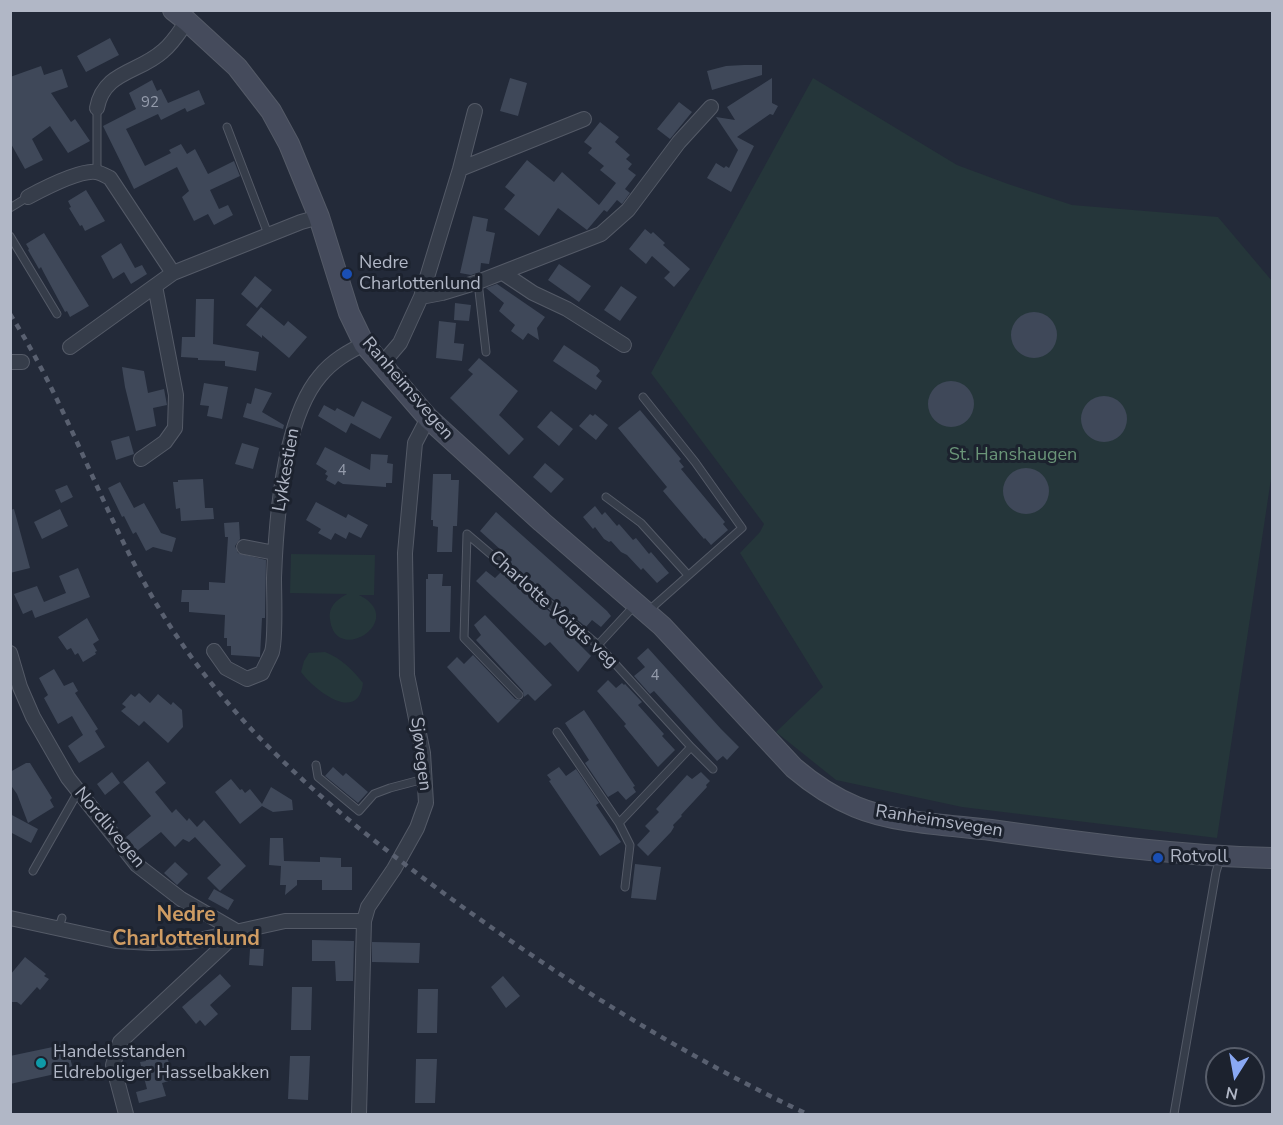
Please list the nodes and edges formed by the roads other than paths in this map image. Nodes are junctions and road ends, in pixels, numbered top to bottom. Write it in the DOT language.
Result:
graph roads {
  1 [pos="180,16"];
  2 [pos="711,107"];
  3 [pos="98,108"];
  4 [pos="475,111"];
  5 [pos="584,119"];
  6 [pos="227,127"];
  7 [pos="460,169"];
  8 [pos="98,172"];
  9 [pos="28,197"];
  10 [pos="10,208"];
  11 [pos="319,217"];
  12 [pos="268,234"];
  13 [pos="10,236"];
  14 [pos="173,273"];
  15 [pos="503,273"];
  16 [pos="478,282"];
  17 [pos="155,286"];
  18 [pos="421,297"];
  19 [pos="57,314"];
  20 [pos="364,344"];
  21 [pos="624,345"];
  22 [pos="70,347"];
  23 [pos="486,352"];
  24 [pos="382,364"];
  25 [pos="643,397"];
  26 [pos="428,417"];
  27 [pos="141,459"];
  28 [pos="606,497"];
  29 [pos="244,547"];
  30 [pos="275,553"];
  31 [pos="688,575"];
  32 [pos="642,608"];
  33 [pos="598,645"];
  34 [pos="214,651"];
  35 [pos="10,653"];
  36 [pos="15,688"];
  37 [pos="519,695"];
  38 [pos="557,732"];
  39 [pos="691,747"];
  40 [pos="316,765"];
  41 [pos="713,770"];
  42 [pos="424,779"];
  43 [pos="78,792"];
  44 [pos="619,823"];
  45 [pos="1221,856"];
  46 [pos="1272,858"];
  47 [pos="33,871"];
  48 [pos="625,887"];
  49 [pos="10,918"];
  50 [pos="364,921"];
  51 [pos="238,932"];
  52 [pos="126,1114"];
  53 [pos="359,1114"];
  54 [pos="1174,1114"];
  1 -- 3 [label="street, Ranheimsvegen"];
  1 -- 11 [label="street, Ranheimsvegen"];
  2 -- 15 [label="street"];
  3 -- 8 [label="lane"];
  4 -- 7 [label="street"];
  5 -- 7 [label="street"];
  6 -- 12 [label="lane"];
  7 -- 18 [label="street"];
  8 -- 9 [label="street"];
  8 -- 14 [label="street"];
  9 -- 10 [label="lane"];
  11 -- 12 [label="street"];
  11 -- 20 [label="street, Ranheimsvegen"];
  12 -- 14 [label="street"];
  13 -- 19 [label="lane"];
  14 -- 17 [label="street"];
  15 -- 16 [label="street"];
  15 -- 21 [label="street"];
  16 -- 18 [label="street"];
  16 -- 23 [label="lane"];
  17 -- 22 [label="street"];
  17 -- 27 [label="street"];
  18 -- 24 [label="street"];
  20 -- 24 [label="street, Ranheimsvegen"];
  20 -- 30 [label="street, Lykkestien"];
  24 -- 26 [label="street, Ranheimsvegen"];
  25 -- 31 [label="lane"];
  26 -- 32 [label="street, Ranheimsvegen"];
  26 -- 42 [label="street, Sjøvegen"];
  28 -- 31 [label="lane"];
  29 -- 30 [label="street"];
  30 -- 34 [label="street, Lykkestien"];
  31 -- 32 [label="lane"];
  32 -- 33 [label="lane"];
  32 -- 45 [label="street, Ranheimsvegen"];
  33 -- 37 [label="lane, Charlotte Voigts veg"];
  33 -- 39 [label="lane, Charlotte Voigts veg"];
  35 -- 36 [label="street, Nordlivegen"];
  36 -- 43 [label="street, Nordlivegen"];
  38 -- 44 [label="lane"];
  39 -- 41 [label="lane, Charlotte Voigts veg"];
  39 -- 44 [label="lane"];
  40 -- 42 [label="lane"];
  42 -- 50 [label="street, Sjøvegen"];
  43 -- 47 [label="lane"];
  43 -- 51 [label="street, Nordlivegen"];
  44 -- 48 [label="lane"];
  45 -- 46 [label="street, Ranheimsvegen"];
  45 -- 54 [label="lane"];
  49 -- 51 [label="street"];
  50 -- 51 [label="street"];
  50 -- 53 [label="street, Sjøvegen"];
  51 -- 52 [label="street"];
}
